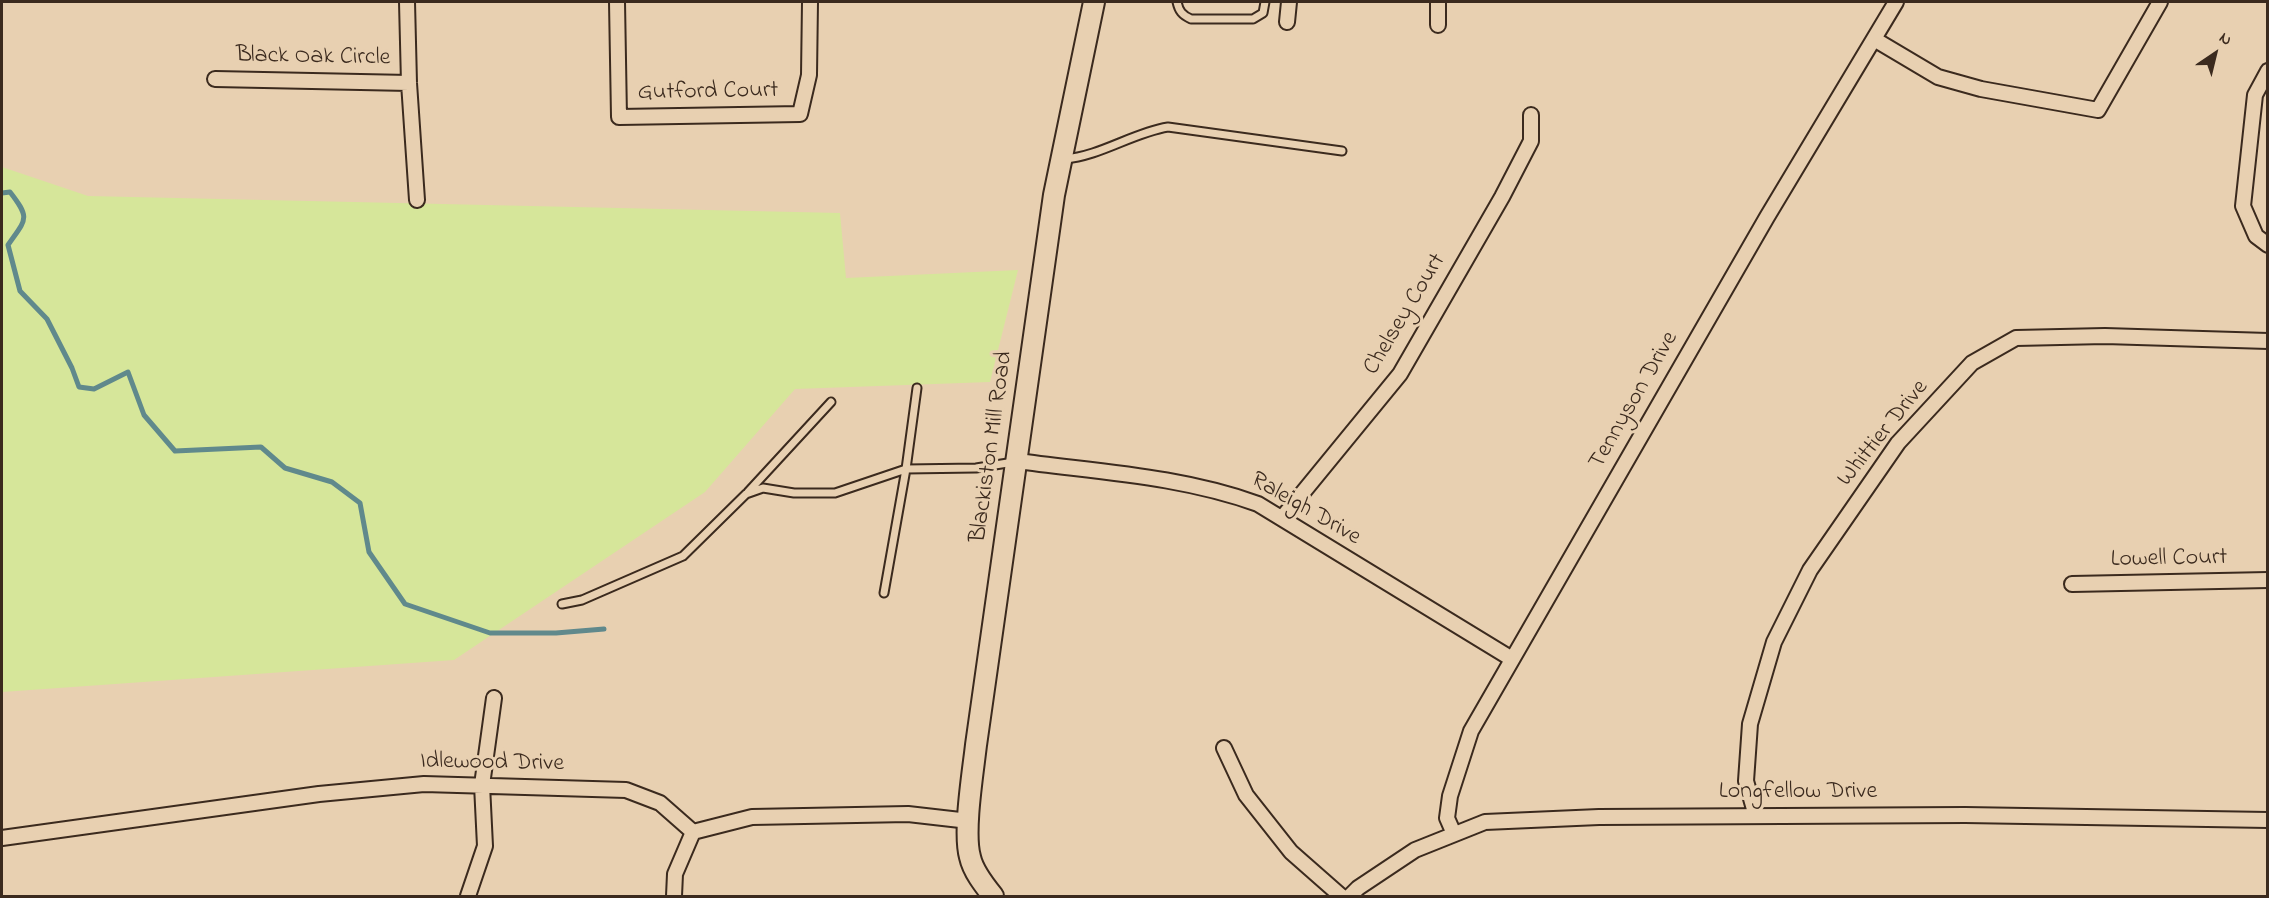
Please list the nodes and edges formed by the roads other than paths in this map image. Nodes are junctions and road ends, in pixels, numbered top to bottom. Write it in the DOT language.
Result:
graph roads {
  1 [pos="407,2"];
  2 [pos="617,2"];
  3 [pos="810,2"];
  4 [pos="1094,2"];
  5 [pos="1177,2"];
  6 [pos="1265,2"];
  7 [pos="1289,2"];
  8 [pos="1438,2"];
  9 [pos="1896,2"];
  10 [pos="2160,2"];
  11 [pos="1287,22"];
  12 [pos="1438,25"];
  13 [pos="1874,39"];
  14 [pos="2268,71"];
  15 [pos="215,79"];
  16 [pos="409,83"];
  17 [pos="1531,115"];
  18 [pos="1342,152"];
  19 [pos="1061,159"];
  20 [pos="417,200"];
  21 [pos="2268,245"];
  22 [pos="2268,341"];
  23 [pos="917,388"];
  24 [pos="831,402"];
  25 [pos="1017,461"];
  26 [pos="906,469"];
  27 [pos="746,494"];
  28 [pos="1282,519"];
  29 [pos="2268,580"];
  30 [pos="2072,585"];
  31 [pos="884,593"];
  32 [pos="562,604"];
  33 [pos="1512,660"];
  34 [pos="494,698"];
  35 [pos="1224,748"];
  36 [pos="482,785"];
  37 [pos="1756,816"];
  38 [pos="2268,820"];
  39 [pos="969,821"];
  40 [pos="693,832"];
  41 [pos="1454,834"];
  42 [pos="2,838"];
  43 [pos="468,897"];
  44 [pos="674,897"];
  45 [pos="993,897"];
  46 [pos="1341,897"];
  47 [pos="1350,897"];
  1 -- 16 [label="street"];
  2 -- 3 [label="street, Gutford Court"];
  4 -- 19 [label="main road, Blackiston Mill Road"];
  5 -- 6 [label="lane"];
  7 -- 11 [label="street"];
  8 -- 12 [label="street"];
  9 -- 13 [label="street, Tennyson Drive"];
  10 -- 13 [label="street"];
  13 -- 33 [label="street, Tennyson Drive"];
  14 -- 21 [label="street"];
  15 -- 16 [label="street, Black Oak Circle"];
  16 -- 20 [label="street"];
  17 -- 28 [label="street, Chelsey Court"];
  18 -- 19 [label="lane"];
  19 -- 25 [label="main road, Blackiston Mill Road"];
  22 -- 37 [label="street, Whittier Drive"];
  23 -- 26 [label="lane"];
  24 -- 27 [label="lane"];
  25 -- 26 [label="lane"];
  25 -- 28 [label="street, Raleigh Drive"];
  25 -- 39 [label="main road, Blackiston Mill Road"];
  26 -- 27 [label="lane"];
  26 -- 31 [label="lane"];
  27 -- 32 [label="lane"];
  28 -- 33 [label="street, Raleigh Drive"];
  29 -- 30 [label="street, Lowell Court"];
  33 -- 41 [label="street, Tennyson Drive"];
  34 -- 36 [label="street"];
  35 -- 46 [label="street"];
  36 -- 40 [label="street, Idlewood Drive"];
  36 -- 42 [label="street, Idlewood Drive"];
  36 -- 43 [label="street"];
  37 -- 38 [label="street, Longfellow Drive"];
  37 -- 41 [label="street, Longfellow Drive"];
  39 -- 40 [label="street"];
  39 -- 45 [label="main road, Blackiston Mill Road"];
  40 -- 44 [label="street"];
  41 -- 47 [label="street, Longfellow Drive"];
}
